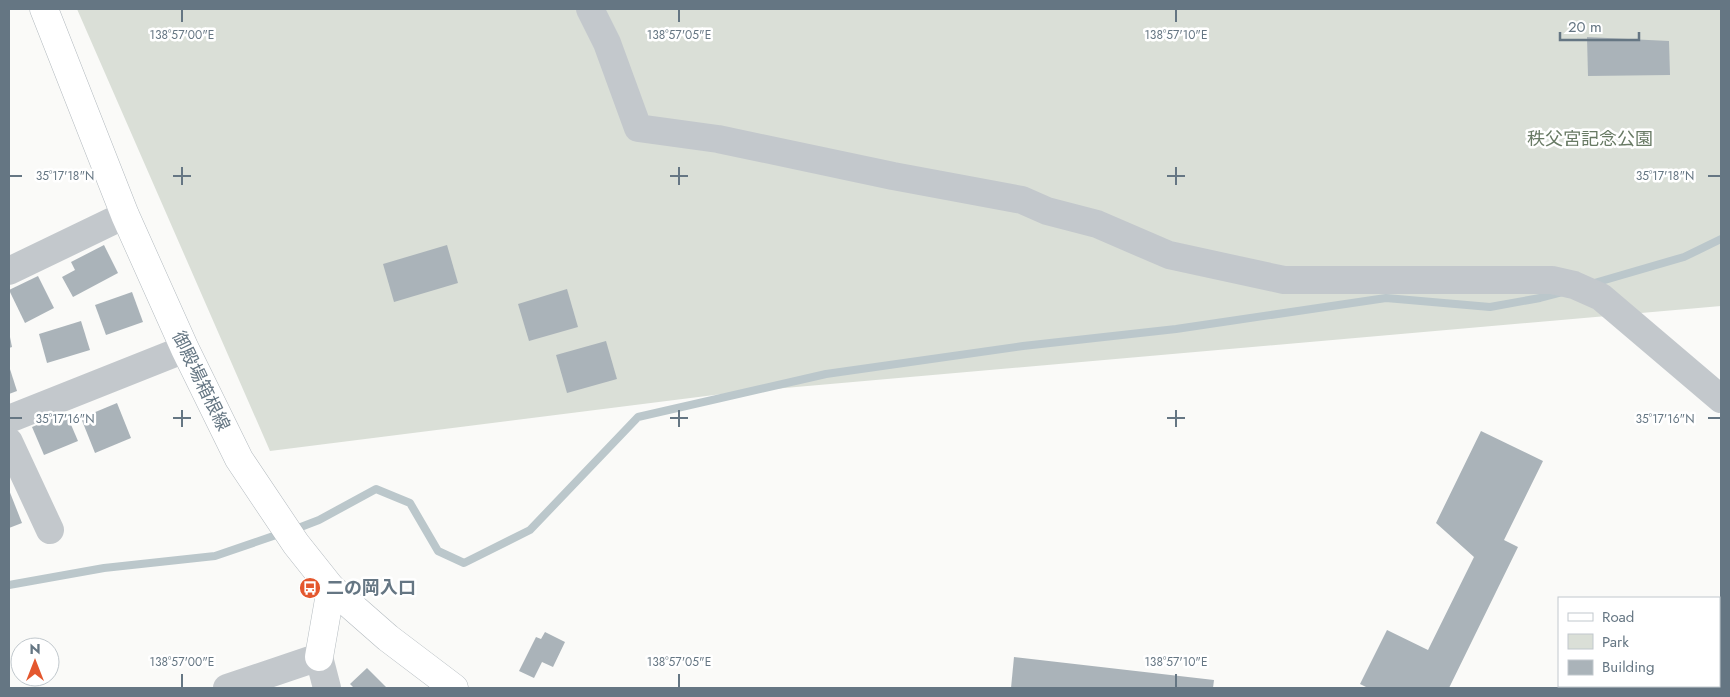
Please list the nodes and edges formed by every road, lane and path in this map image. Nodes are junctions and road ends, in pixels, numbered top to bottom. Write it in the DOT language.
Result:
graph roads {
  1 [pos="44,9"];
  2 [pos="590,9"];
  3 [pos="125,215"];
  4 [pos="9,271"];
  5 [pos="185,349"];
  6 [pos="1721,399"];
  7 [pos="9,418"];
  8 [pos="9,442"];
  9 [pos="50,530"];
  10 [pos="331,588"];
  11 [pos="319,657"];
  12 [pos="227,688"];
  13 [pos="327,688"];
  14 [pos="454,688"];
  1 -- 3 [label="main road, 御殿場箱根線"];
  2 -- 6 [label="street"];
  3 -- 4 [label="street"];
  3 -- 5 [label="main road, 御殿場箱根線"];
  5 -- 7 [label="street"];
  5 -- 10 [label="main road, 御殿場箱根線"];
  8 -- 9 [label="street"];
  10 -- 11 [label="main road"];
  10 -- 14 [label="main road, 御殿場箱根線"];
  11 -- 12 [label="street"];
  11 -- 13 [label="street"];
}
